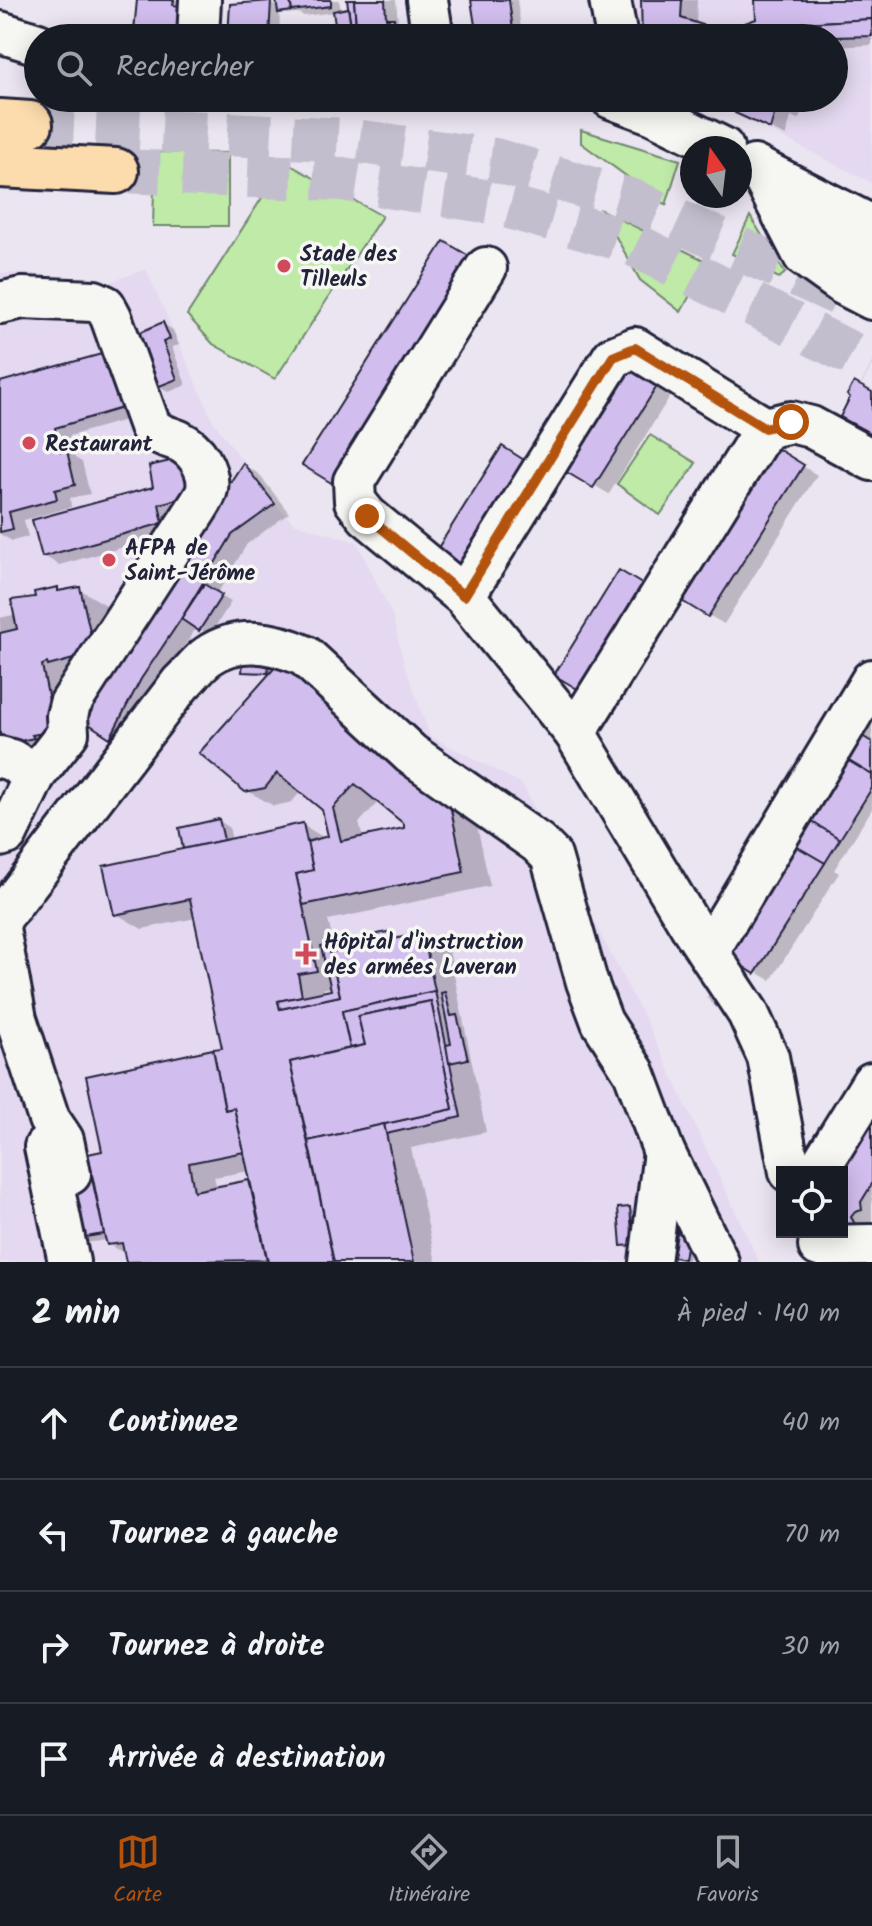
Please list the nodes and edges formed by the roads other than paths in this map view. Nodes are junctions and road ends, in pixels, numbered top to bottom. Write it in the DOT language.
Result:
graph roads {
  1 [pos="200,0"];
  2 [pos="427,0"];
  3 [pos="610,0"];
  4 [pos="199,24"];
  5 [pos="431,24"];
  6 [pos="614,24"];
  7 [pos="0,32"];
  8 [pos="24,40"];
  9 [pos="649,112"];
  10 [pos="699,136"];
  11 [pos="752,164"];
  12 [pos="0,165"];
  13 [pos="752,165"];
  14 [pos="752,166"];
  15 [pos="116,171"];
  16 [pos="872,226"];
  17 [pos="872,263"];
  18 [pos="486,268"];
  19 [pos="872,299"];
  20 [pos="0,303"];
  21 [pos="765,428"];
  22 [pos="872,460"];
  23 [pos="464,596"];
  24 [pos="872,680"];
  25 [pos="575,733"];
  26 [pos="0,757"];
  27 [pos="13,806"];
  28 [pos="0,924"];
  29 [pos="0,934"];
  30 [pos="708,952"];
  31 [pos="872,1083"];
  32 [pos="49,1119"];
  33 [pos="664,1152"];
  34 [pos="789,1166"];
  35 [pos="821,1166"];
  36 [pos="70,1174"];
  37 [pos="872,1245"];
  38 [pos="819,1247"];
  39 [pos="81,1254"];
  40 [pos="650,1262"];
  41 [pos="718,1262"];
  1 -- 4 [label="street"];
  2 -- 5 [label="street"];
  3 -- 6 [label="street"];
  7 -- 8 [label="street"];
  9 -- 10 [label="street"];
  11 -- 16 [label="street"];
  12 -- 15 [label="highway"];
  13 -- 17 [label="street"];
  14 -- 19 [label="street"];
  18 -- 23 [label="street"];
  20 -- 27 [label="street"];
  21 -- 22 [label="street"];
  21 -- 23 [label="street"];
  21 -- 25 [label="street"];
  23 -- 25 [label="street"];
  24 -- 30 [label="street"];
  25 -- 30 [label="street"];
  26 -- 27 [label="street"];
  28 -- 33 [label="street"];
  29 -- 32 [label="street"];
  30 -- 34 [label="street"];
  31 -- 35 [label="street"];
  32 -- 36 [label="street"];
  32 -- 39 [label="street"];
  33 -- 40 [label="street"];
  33 -- 41 [label="street"];
  37 -- 38 [label="street"];
}
